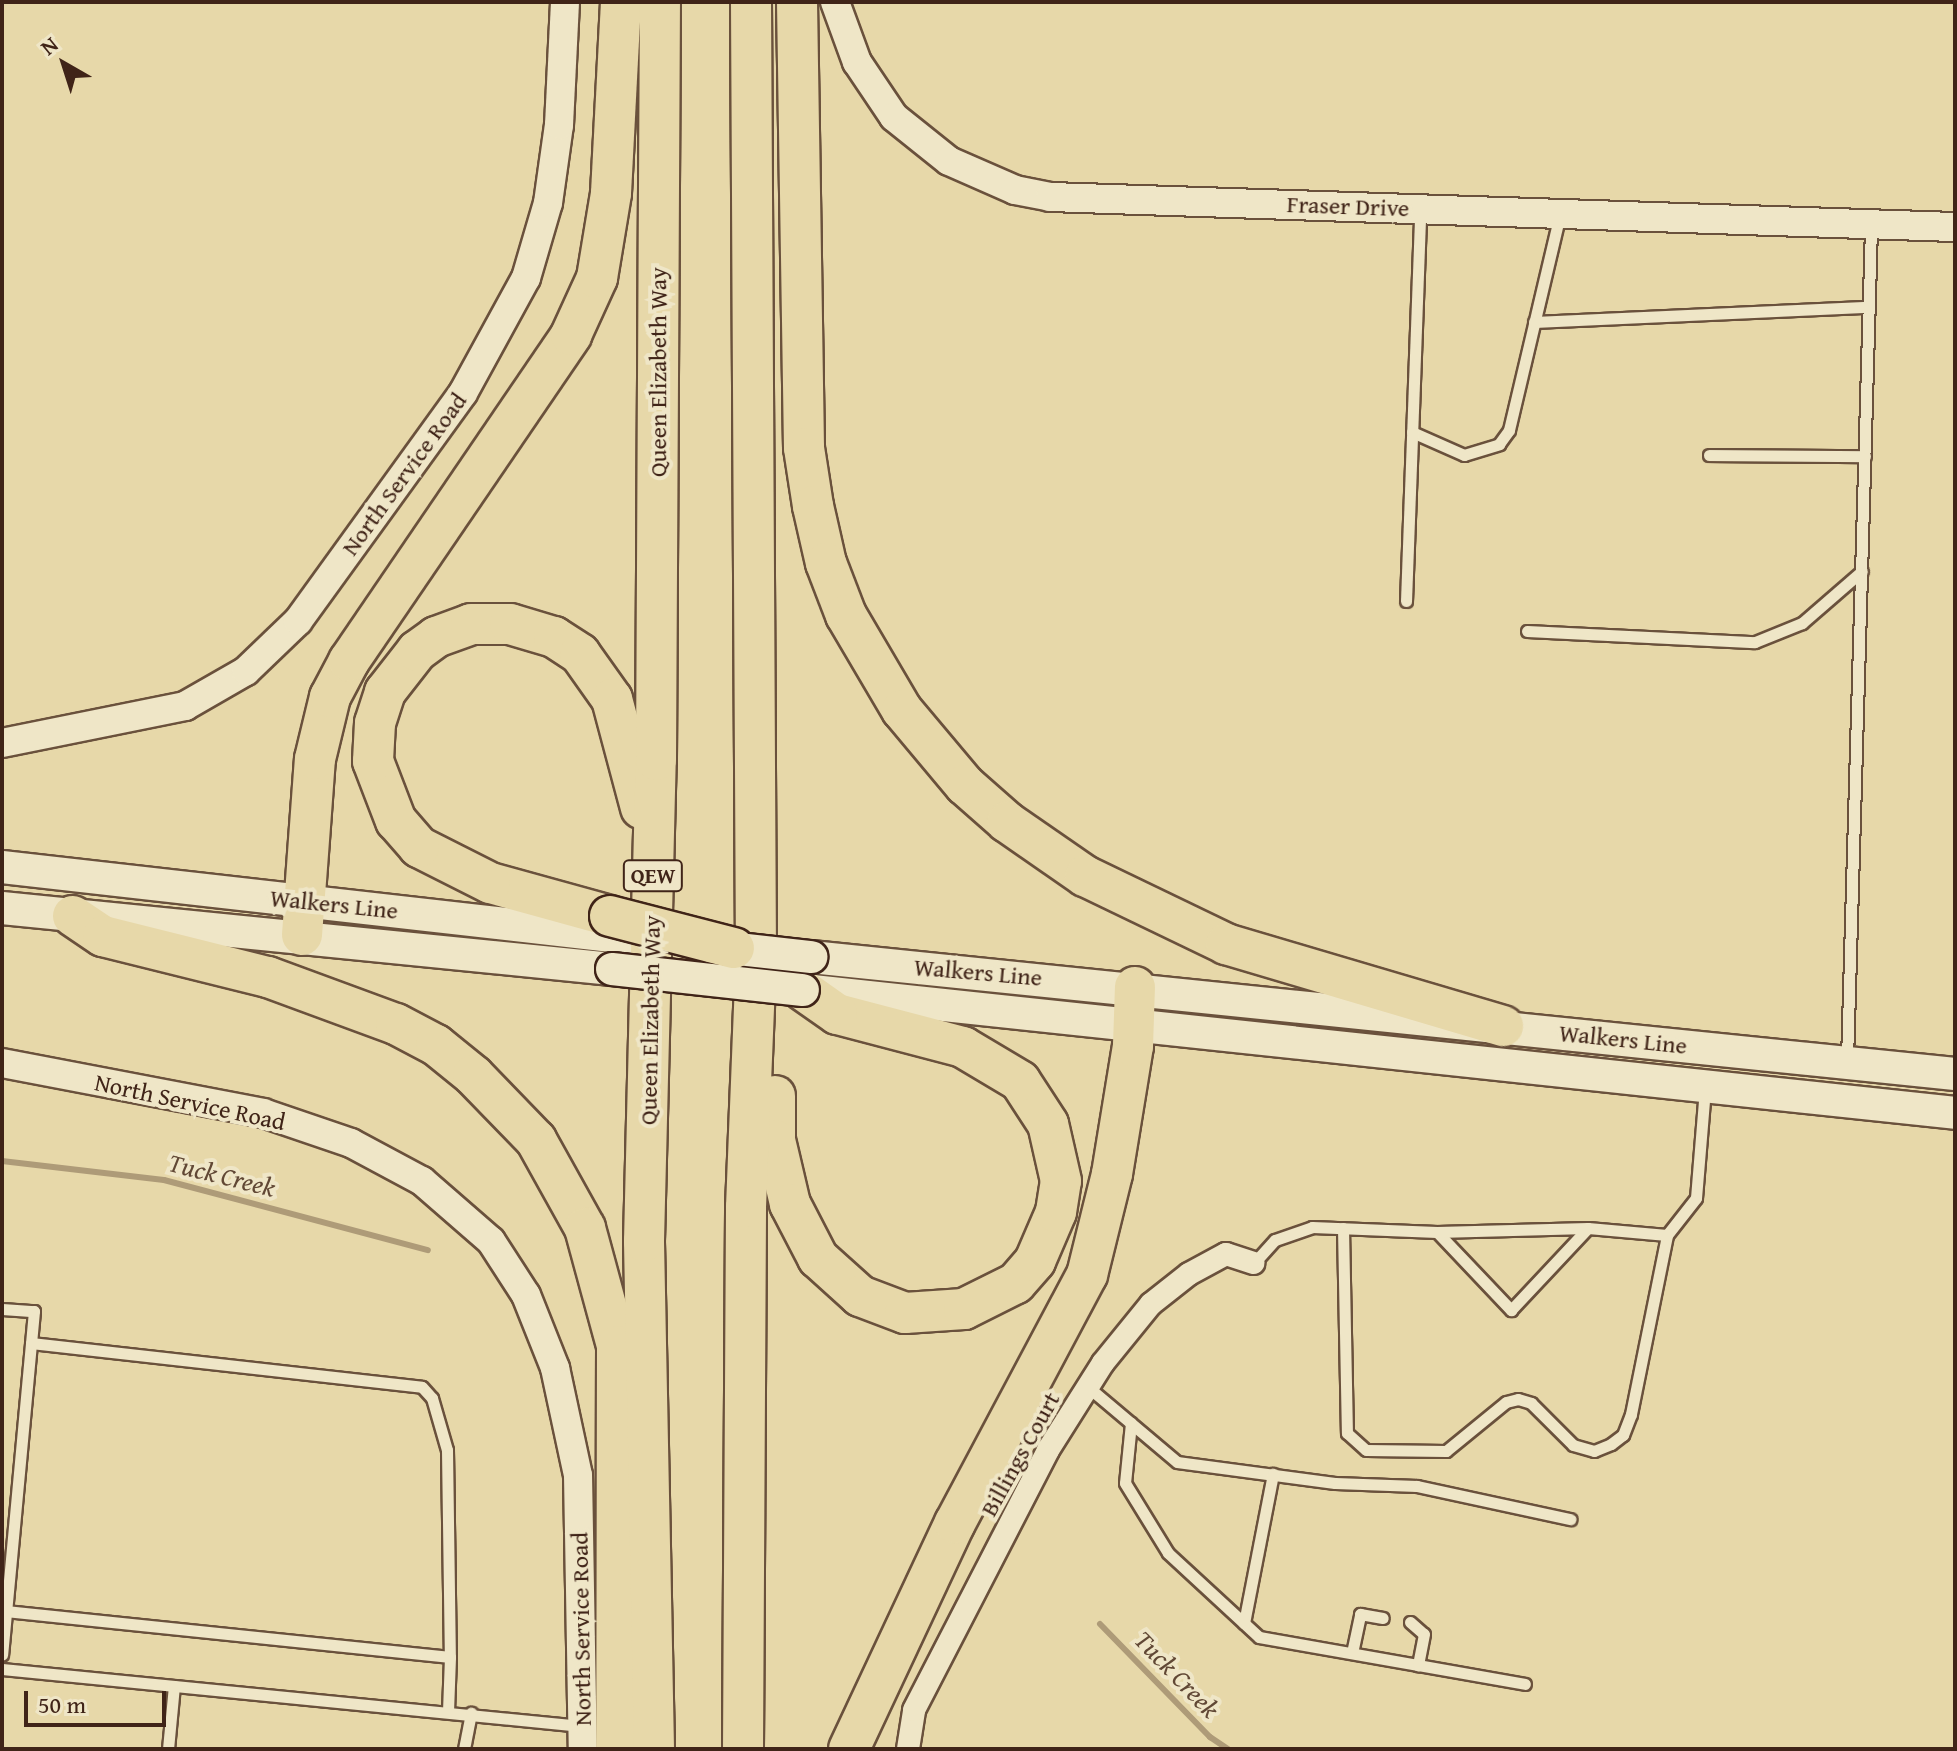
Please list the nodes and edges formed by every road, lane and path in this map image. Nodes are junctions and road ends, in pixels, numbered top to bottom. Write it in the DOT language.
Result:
graph roads {
  1 [pos="565,2"];
  2 [pos="621,2"];
  3 [pos="660,2"];
  4 [pos="751,2"];
  5 [pos="797,2"];
  6 [pos="835,2"];
  7 [pos="1420,209"];
  8 [pos="1560,214"];
  9 [pos="1871,224"];
  10 [pos="1955,227"];
  11 [pos="1869,307"];
  12 [pos="1534,322"];
  13 [pos="1412,432"];
  14 [pos="1709,455"];
  15 [pos="1865,456"];
  16 [pos="1862,571"];
  17 [pos="1406,601"];
  18 [pos="1527,631"];
  19 [pos="2,743"];
  20 [pos="2,867"];
  21 [pos="2,908"];
  22 [pos="73,916"];
  23 [pos="303,918"];
  24 [pos="624,928"];
  25 [pos="745,952"];
  26 [pos="807,973"];
  27 [pos="1134,1006"];
  28 [pos="1503,1026"];
  29 [pos="1847,1061"];
  30 [pos="2,1063"];
  31 [pos="1955,1074"];
  32 [pos="1705,1088"];
  33 [pos="1955,1113"];
  34 [pos="1343,1228"];
  35 [pos="1588,1228"];
  36 [pos="1437,1232"];
  37 [pos="1667,1235"];
  38 [pos="644,1241"];
  39 [pos="1254,1263"];
  40 [pos="2,1309"];
  41 [pos="31,1343"];
  42 [pos="1088,1387"];
  43 [pos="1131,1423"];
  44 [pos="1273,1474"];
  45 [pos="1570,1519"];
  46 [pos="6,1611"];
  47 [pos="1383,1618"];
  48 [pos="1410,1622"];
  49 [pos="1244,1623"];
  50 [pos="1352,1653"];
  51 [pos="2,1655"];
  52 [pos="450,1657"];
  53 [pos="1418,1665"];
  54 [pos="2,1669"];
  55 [pos="1525,1684"];
  56 [pos="174,1686"];
  57 [pos="448,1711"];
  58 [pos="471,1713"];
  59 [pos="582,1738"];
  60 [pos="168,1749"];
  61 [pos="464,1749"];
  62 [pos="616,1749"];
  63 [pos="654,1749"];
  64 [pos="743,1749"];
  65 [pos="849,1749"];
  66 [pos="908,1749"];
  1 -- 19 [label="street, North Service Road"];
  2 -- 23 [label="highway"];
  3 -- 38 [label="highway, Queen Elizabeth Way / QEW"];
  4 -- 25 [label="highway"];
  5 -- 28 [label="highway"];
  6 -- 7 [label="street, Fraser Drive"];
  7 -- 8 [label="street, Fraser Drive"];
  7 -- 13 [label="lane"];
  8 -- 9 [label="street, Fraser Drive"];
  8 -- 12 [label="lane"];
  9 -- 10 [label="street, Fraser Drive"];
  9 -- 11 [label="lane"];
  11 -- 12 [label="lane"];
  11 -- 15 [label="lane"];
  12 -- 13 [label="lane"];
  13 -- 17 [label="lane"];
  14 -- 15 [label="lane"];
  15 -- 16 [label="lane"];
  16 -- 18 [label="lane"];
  16 -- 29 [label="lane"];
  20 -- 23 [label="main road, Walkers Line"];
  21 -- 22 [label="main road, Walkers Line"];
  22 -- 23 [label="main road, Walkers Line"];
  22 -- 62 [label="highway"];
  23 -- 24 [label="main road, Walkers Line"];
  23 -- 26 [label="main road, Walkers Line, bridge"];
  24 -- 25 [label="highway, bridge"];
  24 -- 38 [label="highway"];
  25 -- 26 [label="main road, Walkers Line, bridge"];
  25 -- 26 [label="highway"];
  25 -- 64 [label="highway"];
  26 -- 27 [label="main road, Walkers Line"];
  27 -- 28 [label="main road, Walkers Line"];
  27 -- 32 [label="main road, Walkers Line"];
  27 -- 65 [label="highway"];
  28 -- 29 [label="main road, Walkers Line"];
  29 -- 31 [label="main road, Walkers Line"];
  30 -- 59 [label="street, North Service Road"];
  32 -- 33 [label="main road, Walkers Line"];
  32 -- 37 [label="lane"];
  34 -- 36 [label="lane"];
  34 -- 37 [label="lane"];
  34 -- 39 [label="lane"];
  35 -- 36 [label="lane"];
  35 -- 36 [label="lane"];
  35 -- 37 [label="lane"];
  38 -- 63 [label="highway, Queen Elizabeth Way / QEW"];
  39 -- 42 [label="street, Billings Court"];
  40 -- 41 [label="lane"];
  41 -- 46 [label="lane"];
  41 -- 52 [label="lane"];
  42 -- 43 [label="lane"];
  42 -- 66 [label="street, Billings Court"];
  43 -- 44 [label="lane"];
  43 -- 49 [label="lane"];
  44 -- 45 [label="lane"];
  44 -- 49 [label="lane"];
  46 -- 51 [label="lane"];
  46 -- 52 [label="lane"];
  47 -- 50 [label="lane"];
  48 -- 53 [label="lane"];
  49 -- 50 [label="lane"];
  50 -- 53 [label="lane"];
  52 -- 57 [label="lane"];
  53 -- 55 [label="lane"];
  54 -- 56 [label="lane"];
  56 -- 57 [label="lane"];
  56 -- 60 [label="lane"];
  57 -- 58 [label="lane"];
  58 -- 59 [label="lane"];
  58 -- 61 [label="lane"];
}
